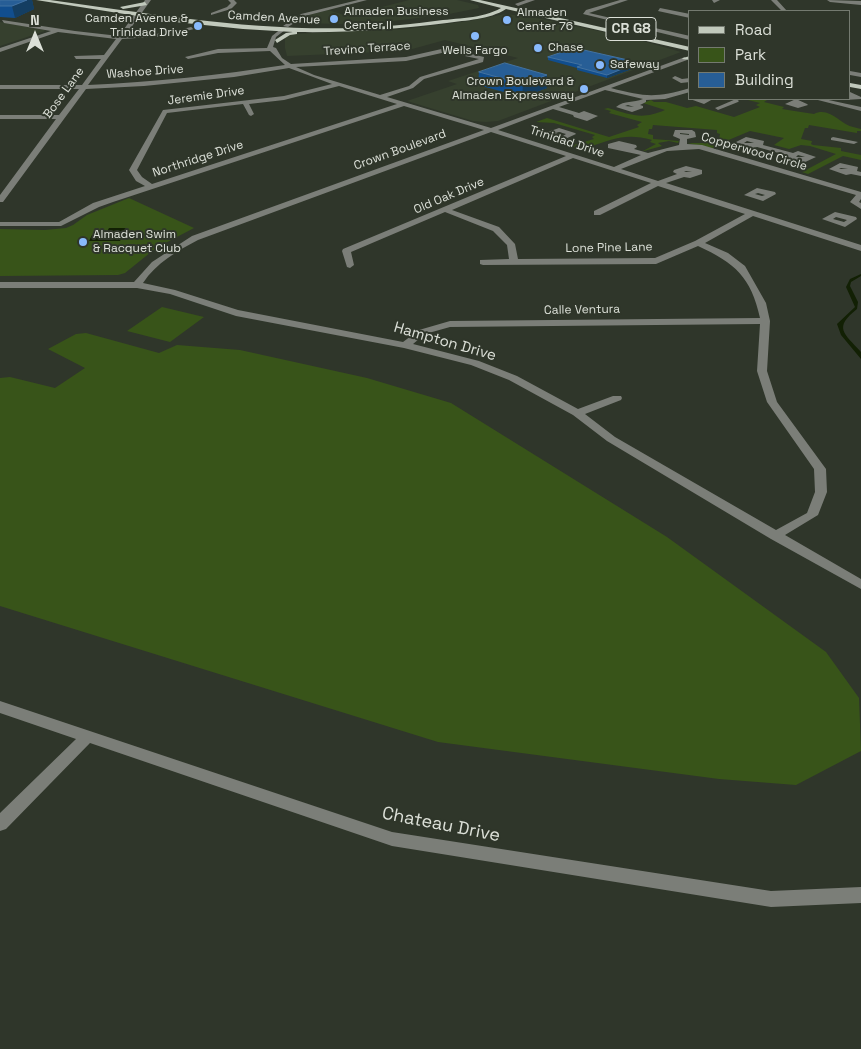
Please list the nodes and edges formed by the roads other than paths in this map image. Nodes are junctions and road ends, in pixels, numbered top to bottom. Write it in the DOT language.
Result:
graph roads {
  1 [pos="39,0"];
  2 [pos="69,0"];
  3 [pos="231,0"];
  4 [pos="364,0"];
  5 [pos="473,0"];
  6 [pos="500,0"];
  7 [pos="532,0"];
  8 [pos="625,0"];
  9 [pos="774,0"];
  10 [pos="830,0"];
  11 [pos="146,2"];
  12 [pos="861,3"];
  13 [pos="518,4"];
  14 [pos="506,7"];
  15 [pos="116,8"];
  16 [pos="660,10"];
  17 [pos="784,10"];
  18 [pos="138,13"];
  19 [pos="213,14"];
  20 [pos="688,16"];
  21 [pos="157,18"];
  22 [pos="4,21"];
  23 [pos="132,21"];
  24 [pos="284,28"];
  25 [pos="191,29"];
  26 [pos="58,30"];
  27 [pos="323,30"];
  28 [pos="119,38"];
  29 [pos="688,38"];
  30 [pos="277,41"];
  31 [pos="688,42"];
  32 [pos="679,46"];
  33 [pos="688,48"];
  34 [pos="274,49"];
  35 [pos="0,50"];
  36 [pos="76,57"];
  37 [pos="104,57"];
  38 [pos="188,57"];
  39 [pos="687,58"];
  40 [pos="291,67"];
  41 [pos="674,76"];
  42 [pos="688,79"];
  43 [pos="365,82"];
  44 [pos="339,84"];
  45 [pos="0,87"];
  46 [pos="82,87"];
  47 [pos="348,87"];
  48 [pos="604,88"];
  49 [pos="688,91"];
  50 [pos="682,93"];
  51 [pos="688,94"];
  52 [pos="379,97"];
  53 [pos="648,99"];
  54 [pos="696,100"];
  55 [pos="710,100"];
  56 [pos="807,100"];
  57 [pos="821,100"];
  58 [pos="845,100"];
  59 [pos="736,101"];
  60 [pos="245,102"];
  61 [pos="403,104"];
  62 [pos="838,104"];
  63 [pos="634,105"];
  64 [pos="552,107"];
  65 [pos="785,109"];
  66 [pos="861,109"];
  67 [pos="251,114"];
  68 [pos="579,115"];
  69 [pos="0,117"];
  70 [pos="61,117"];
  71 [pos="490,130"];
  72 [pos="556,136"];
  73 [pos="833,139"];
  74 [pos="857,141"];
  75 [pos="535,144"];
  76 [pos="756,145"];
  77 [pos="861,146"];
  78 [pos="627,149"];
  79 [pos="776,150"];
  80 [pos="767,154"];
  81 [pos="649,155"];
  82 [pos="793,155"];
  83 [pos="572,156"];
  84 [pos="758,158"];
  85 [pos="750,162"];
  86 [pos="827,165"];
  87 [pos="615,169"];
  88 [pos="684,174"];
  89 [pos="861,174"];
  90 [pos="657,183"];
  91 [pos="151,186"];
  92 [pos="861,194"];
  93 [pos="756,197"];
  94 [pos="0,200"];
  95 [pos="861,207"];
  96 [pos="736,208"];
  97 [pos="446,210"];
  98 [pos="597,213"];
  99 [pos="752,213"];
  100 [pos="835,222"];
  101 [pos="0,224"];
  102 [pos="816,233"];
  103 [pos="698,243"];
  104 [pos="861,248"];
  105 [pos="514,261"];
  106 [pos="482,262"];
  107 [pos="350,265"];
  108 [pos="0,285"];
  109 [pos="137,285"];
  110 [pos="765,321"];
  111 [pos="405,345"];
  112 [pos="617,398"];
  113 [pos="576,414"];
  114 [pos="774,536"];
  115 [pos="861,585"];
  116 [pos="0,707"];
  117 [pos="87,737"];
  118 [pos="0,824"];
  119 [pos="861,895"];
  1 -- 18 [label="main road, Camden Avenue"];
  2 -- 15 [label="main road, Camden Avenue"];
  3 -- 19 [label="street"];
  4 -- 24 [label="street"];
  5 -- 14 [label="main road, CR G8"];
  6 -- 13 [label="main road, CR G8"];
  7 -- 13 [label="street, Camden Avenue"];
  8 -- 29 [label="street"];
  9 -- 17 [label="street"];
  10 -- 12 [label="street"];
  11 -- 15 [label="main road"];
  11 -- 18 [label="street, Bose Lane"];
  13 -- 14 [label="main road, Camden Avenue"];
  13 -- 31 [label="main road, CR G8"];
  14 -- 24 [label="main road, Camden Avenue"];
  14 -- 27 [label="main road, Camden Avenue"];
  14 -- 32 [label="main road, CR G8"];
  15 -- 18 [label="main road, Camden Avenue"];
  16 -- 20 [label="street"];
  18 -- 21 [label="main road, Camden Avenue"];
  18 -- 23 [label="street, Bose Lane"];
  18 -- 24 [label="main road, Camden Avenue"];
  21 -- 23 [label="main road"];
  21 -- 24 [label="main road, Camden Avenue"];
  22 -- 26 [label="street"];
  23 -- 28 [label="street, Bose Lane"];
  24 -- 27 [label="main road, Camden Avenue"];
  24 -- 30 [label="street"];
  24 -- 34 [label="street"];
  25 -- 28 [label="street"];
  26 -- 28 [label="street"];
  26 -- 35 [label="street"];
  27 -- 30 [label="main road"];
  28 -- 37 [label="street, Bose Lane"];
  30 -- 34 [label="street"];
  32 -- 33 [label="main road, CR G8"];
  32 -- 39 [label="main road"];
  34 -- 38 [label="street"];
  34 -- 40 [label="street, Trinidad Drive"];
  36 -- 37 [label="street"];
  37 -- 46 [label="street, Bose Lane"];
  39 -- 48 [label="street, Crown Boulevard"];
  40 -- 44 [label="street, Trinidad Drive"];
  40 -- 46 [label="street, Washoe Drive"];
  40 -- 52 [label="street, Trevino Terrace"];
  41 -- 42 [label="street"];
  43 -- 47 [label="street"];
  44 -- 47 [label="street, Trinidad Drive"];
  44 -- 60 [label="street, Jeremie Drive"];
  45 -- 46 [label="street, Washoe Drive"];
  46 -- 70 [label="street, Bose Lane"];
  47 -- 52 [label="street, Trinidad Drive"];
  48 -- 53 [label="street"];
  48 -- 64 [label="street, Crown Boulevard"];
  49 -- 50 [label="street"];
  50 -- 51 [label="street"];
  50 -- 53 [label="street"];
  52 -- 61 [label="street, Trinidad Drive"];
  53 -- 63 [label="street"];
  54 -- 55 [label="street"];
  55 -- 59 [label="street"];
  56 -- 65 [label="street"];
  57 -- 62 [label="street"];
  58 -- 62 [label="street"];
  60 -- 67 [label="street"];
  60 -- 91 [label="street, Jeremie Drive"];
  61 -- 71 [label="street, Trinidad Drive"];
  61 -- 91 [label="street, Northridge Drive"];
  62 -- 66 [label="street"];
  64 -- 68 [label="street"];
  64 -- 71 [label="street, Crown Boulevard"];
  69 -- 70 [label="street"];
  70 -- 94 [label="street, Bose Lane"];
  71 -- 75 [label="street, Trinidad Drive"];
  71 -- 109 [label="street, Crown Boulevard"];
  72 -- 75 [label="street"];
  73 -- 74 [label="street"];
  74 -- 77 [label="street"];
  75 -- 83 [label="street, Trinidad Drive"];
  76 -- 79 [label="street"];
  78 -- 81 [label="street"];
  79 -- 80 [label="street"];
  79 -- 82 [label="street"];
  81 -- 85 [label="street, Copperwood Circle"];
  81 -- 87 [label="street, Copperwood Circle"];
  83 -- 87 [label="street, Trinidad Drive"];
  83 -- 97 [label="street, Old Oak Drive"];
  84 -- 85 [label="street"];
  85 -- 92 [label="street, Copperwood Circle"];
  86 -- 89 [label="street"];
  87 -- 90 [label="street, Trinidad Drive"];
  88 -- 90 [label="street"];
  90 -- 96 [label="street, Trinidad Drive"];
  90 -- 98 [label="street"];
  91 -- 101 [label="street, Northridge Drive"];
  92 -- 95 [label="street, Copperwood Circle"];
  93 -- 96 [label="street"];
  96 -- 99 [label="street, Trinidad Drive"];
  97 -- 105 [label="street"];
  97 -- 107 [label="street, Old Oak Drive"];
  99 -- 102 [label="street, Trinidad Drive"];
  99 -- 103 [label="street, Lone Pine Lane"];
  100 -- 102 [label="street"];
  102 -- 104 [label="street, Trinidad Drive"];
  103 -- 105 [label="street, Lone Pine Lane"];
  103 -- 110 [label="street"];
  105 -- 106 [label="street, Lone Pine Lane"];
  108 -- 109 [label="street, Hampton Drive"];
  109 -- 111 [label="street, Hampton Drive"];
  110 -- 111 [label="street, Calle Ventura"];
  110 -- 114 [label="street"];
  111 -- 113 [label="street, Hampton Drive"];
  112 -- 113 [label="street"];
  113 -- 114 [label="street, Hampton Drive"];
  114 -- 115 [label="street, Hampton Drive"];
  116 -- 117 [label="street, Chateau Drive"];
  117 -- 118 [label="street"];
  117 -- 119 [label="street, Chateau Drive"];
}
